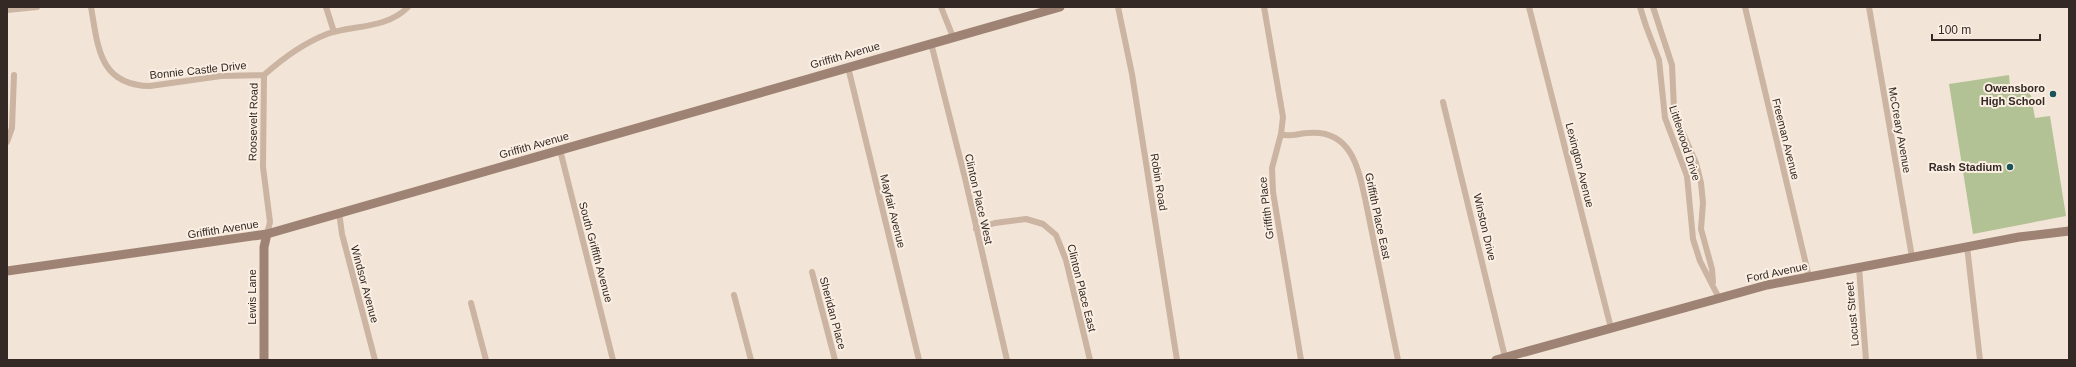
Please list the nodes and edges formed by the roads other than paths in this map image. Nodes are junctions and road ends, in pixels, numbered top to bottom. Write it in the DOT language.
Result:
graph roads {
  1 [pos="37,7"];
  2 [pos="92,7"];
  3 [pos="326,7"];
  4 [pos="408,7"];
  5 [pos="941,7"];
  6 [pos="1060,7"];
  7 [pos="1118,7"];
  8 [pos="1264,7"];
  9 [pos="1529,7"];
  10 [pos="1640,7"];
  11 [pos="1653,7"];
  12 [pos="1745,7"];
  13 [pos="1869,7"];
  14 [pos="7,10"];
  15 [pos="334,32"];
  16 [pos="953,37"];
  17 [pos="930,43"];
  18 [pos="848,67"];
  19 [pos="14,75"];
  20 [pos="264,75"];
  21 [pos="1443,102"];
  22 [pos="1281,134"];
  23 [pos="7,142"];
  24 [pos="560,150"];
  25 [pos="339,212"];
  26 [pos="976,228"];
  27 [pos="2069,231"];
  28 [pos="267,234"];
  29 [pos="1967,246"];
  30 [pos="1912,257"];
  31 [pos="1859,267"];
  32 [pos="7,271"];
  33 [pos="812,272"];
  34 [pos="1809,277"];
  35 [pos="1713,284"];
  36 [pos="734,295"];
  37 [pos="1719,298"];
  38 [pos="471,303"];
  39 [pos="1611,328"];
  40 [pos="1501,359"];
  41 [pos="264,360"];
  42 [pos="375,360"];
  43 [pos="486,360"];
  44 [pos="613,360"];
  45 [pos="751,360"];
  46 [pos="835,360"];
  47 [pos="919,360"];
  48 [pos="1007,360"];
  49 [pos="1090,360"];
  50 [pos="1177,360"];
  51 [pos="1301,360"];
  52 [pos="1398,360"];
  53 [pos="1866,360"];
  54 [pos="1980,360"];
  1 -- 14 [label="street"];
  2 -- 20 [label="street, Bonnie Castle Drive"];
  3 -- 15 [label="street"];
  4 -- 15 [label="street, Roosevelt Road"];
  5 -- 16 [label="street"];
  6 -- 16 [label="street, Griffith Avenue"];
  7 -- 50 [label="street, Robin Road"];
  8 -- 22 [label="street, Griffith Place"];
  9 -- 39 [label="street, Lexington Avenue"];
  10 -- 35 [label="street, Littlewood Drive"];
  11 -- 35 [label="street, Littlewood Drive"];
  12 -- 34 [label="street, Freeman Avenue"];
  13 -- 30 [label="street, McCreary Avenue"];
  15 -- 20 [label="street, Roosevelt Road"];
  16 -- 17 [label="street, Griffith Avenue"];
  17 -- 18 [label="street, Griffith Avenue"];
  17 -- 26 [label="street, Clinton Place West"];
  18 -- 24 [label="street, Griffith Avenue"];
  18 -- 47 [label="street, Mayfair Avenue"];
  19 -- 23 [label="street"];
  20 -- 28 [label="street, Roosevelt Road"];
  21 -- 40 [label="street, Winston Drive"];
  22 -- 51 [label="street, Griffith Place"];
  22 -- 52 [label="street, Griffith Place East"];
  24 -- 25 [label="street, Griffith Avenue"];
  24 -- 44 [label="street, South Griffith Avenue"];
  25 -- 28 [label="street, Griffith Avenue"];
  25 -- 42 [label="street, Windsor Avenue"];
  26 -- 48 [label="street, Clinton Place West"];
  26 -- 49 [label="street, Clinton Place East"];
  27 -- 29 [label="street, Ford Avenue"];
  28 -- 32 [label="street, Griffith Avenue"];
  28 -- 41 [label="street, Lewis Lane"];
  29 -- 30 [label="street, Ford Avenue"];
  29 -- 54 [label="street"];
  30 -- 31 [label="street, Ford Avenue"];
  31 -- 34 [label="street, Ford Avenue"];
  31 -- 53 [label="street, Locust Street"];
  33 -- 46 [label="street, Sheridan Place"];
  34 -- 37 [label="street, Ford Avenue"];
  35 -- 37 [label="street, Littlewood Drive"];
  36 -- 45 [label="street"];
  37 -- 39 [label="street, Ford Avenue"];
  38 -- 43 [label="street"];
  39 -- 40 [label="street, Ford Avenue"];
}
